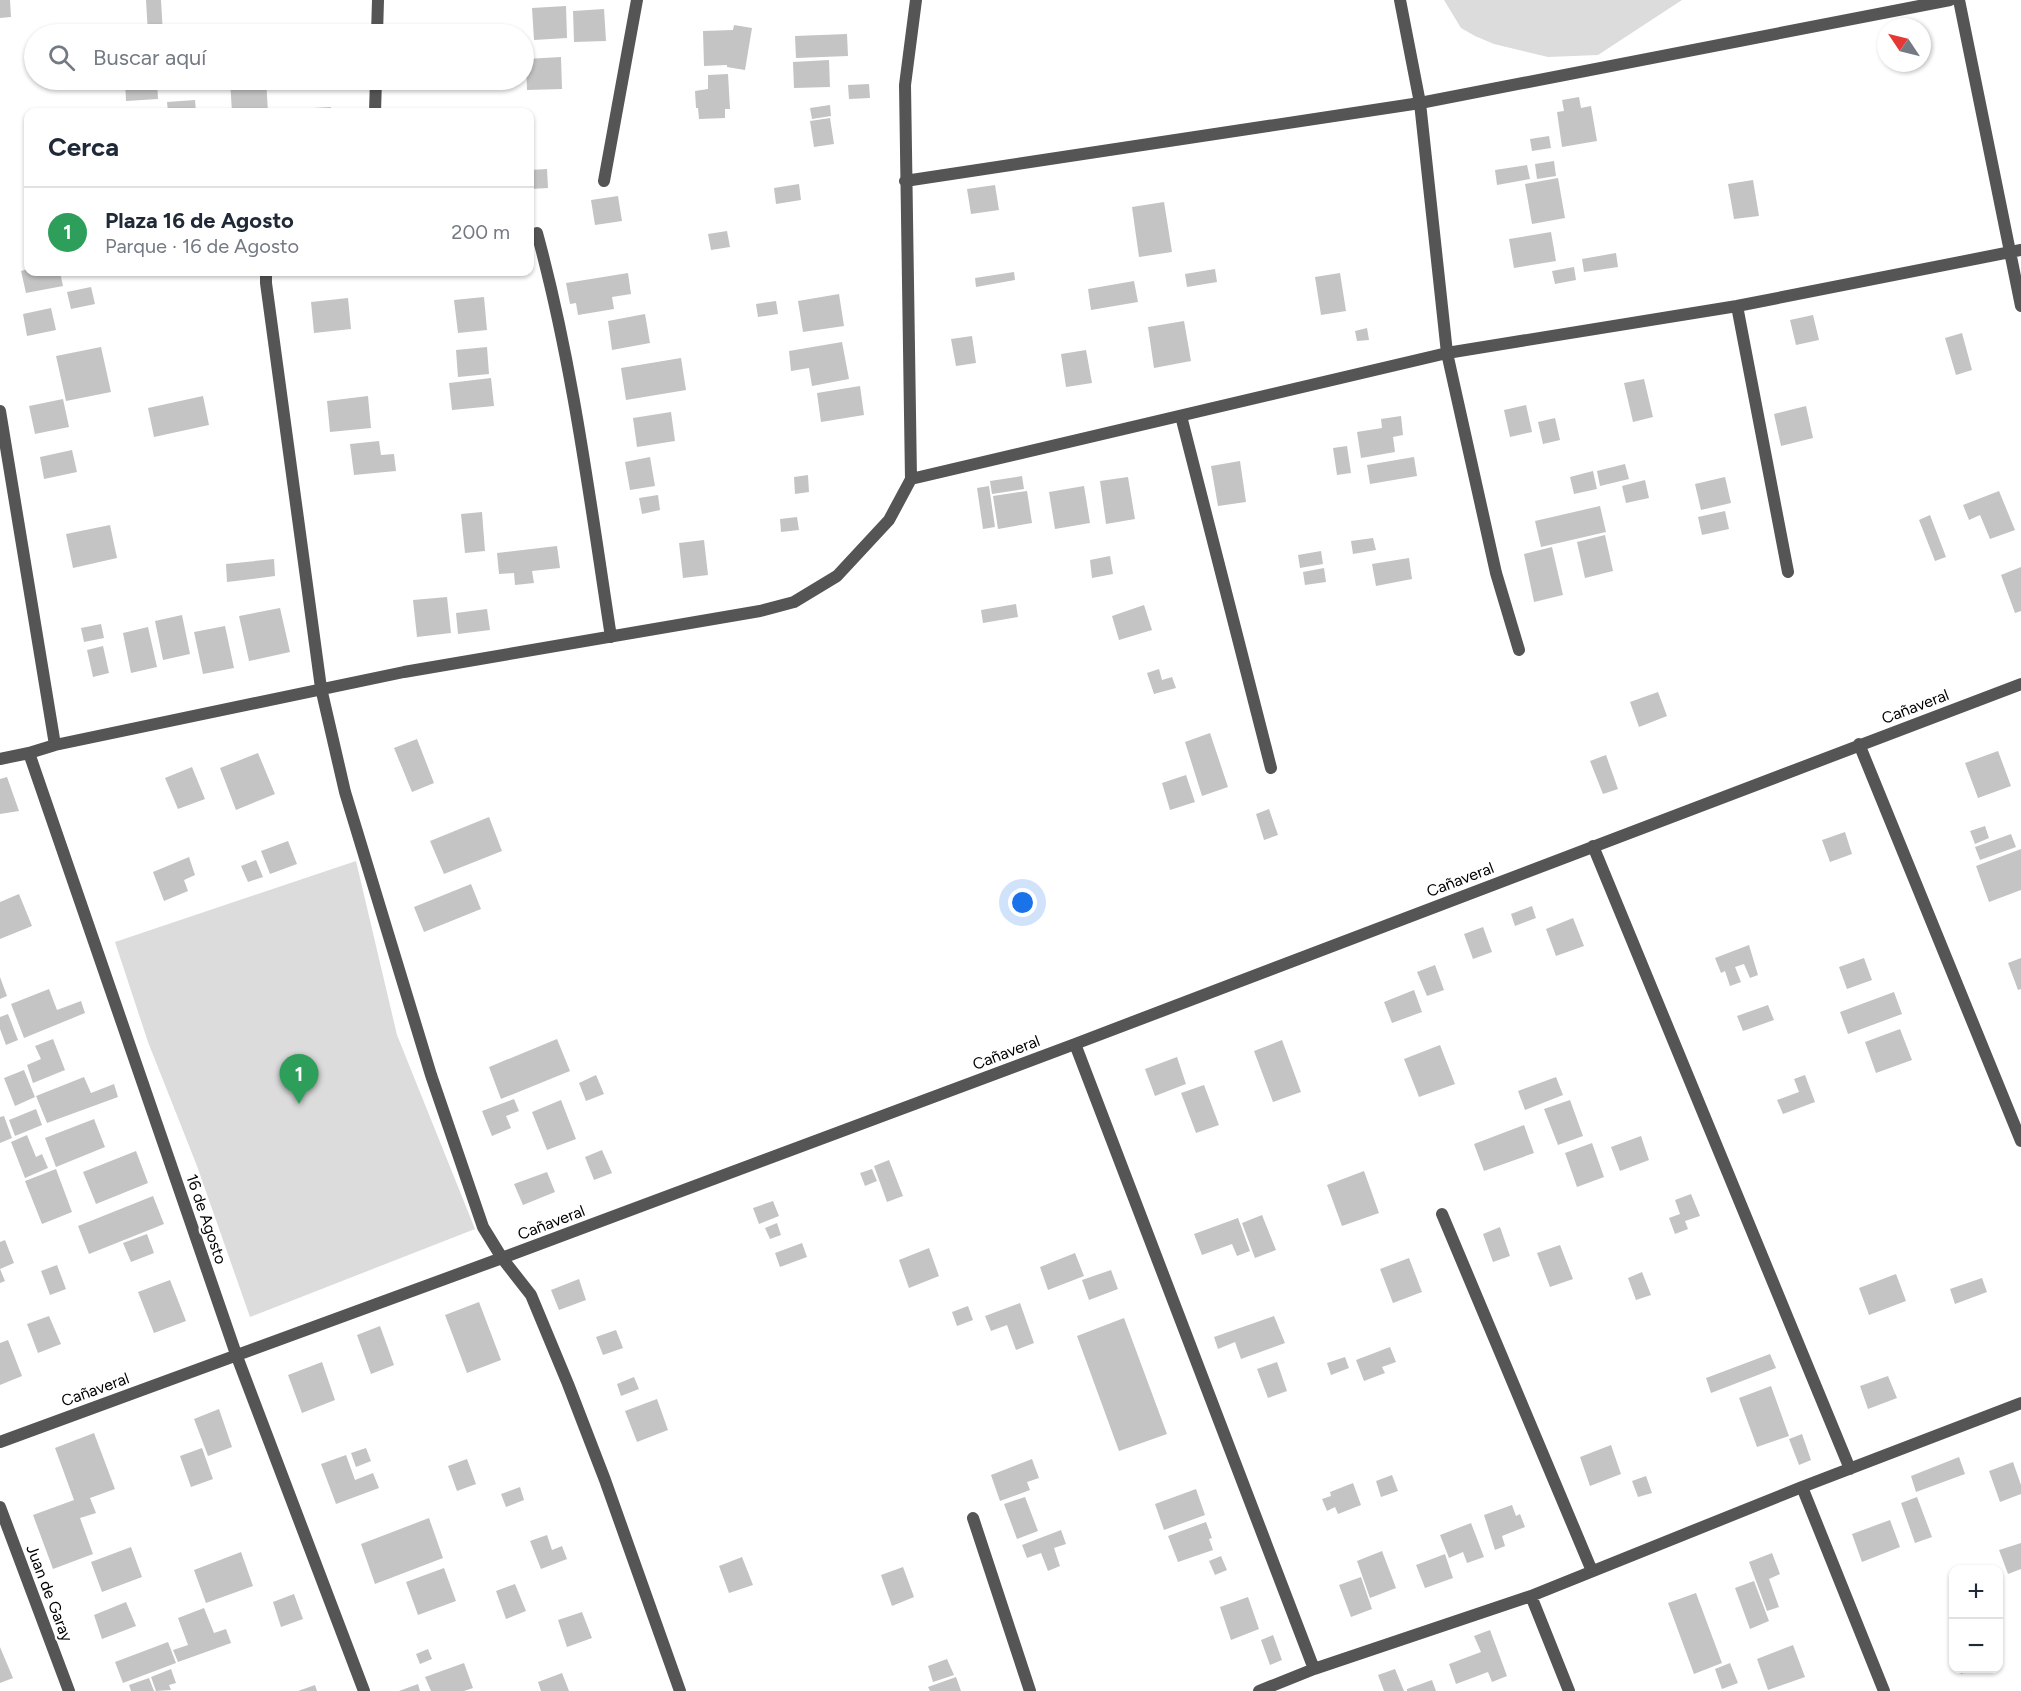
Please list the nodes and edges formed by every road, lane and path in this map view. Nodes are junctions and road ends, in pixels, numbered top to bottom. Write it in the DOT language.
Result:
graph roads {
  1 [pos="378,0"];
  2 [pos="637,0"];
  3 [pos="916,0"];
  4 [pos="1400,0"];
  5 [pos="1950,0"];
  6 [pos="1959,0"];
  7 [pos="377,24"];
  8 [pos="376,90"];
  9 [pos="1420,103"];
  10 [pos="375,108"];
  11 [pos="604,181"];
  12 [pos="905,182"];
  13 [pos="537,233"];
  14 [pos="2015,251"];
  15 [pos="266,276"];
  16 [pos="1737,306"];
  17 [pos="2021,306"];
  18 [pos="1447,353"];
  19 [pos="0,411"];
  20 [pos="1181,416"];
  21 [pos="911,479"];
  22 [pos="1788,572"];
  23 [pos="611,636"];
  24 [pos="1520,650"];
  25 [pos="2021,684"];
  26 [pos="321,688"];
  27 [pos="1859,744"];
  28 [pos="55,745"];
  29 [pos="29,753"];
  30 [pos="0,759"];
  31 [pos="1271,768"];
  32 [pos="1593,846"];
  33 [pos="1075,1044"];
  34 [pos="2021,1141"];
  35 [pos="1442,1214"];
  36 [pos="502,1258"];
  37 [pos="236,1354"];
  38 [pos="2021,1403"];
  39 [pos="0,1442"];
  40 [pos="1850,1469"];
  41 [pos="1802,1487"];
  42 [pos="0,1507"];
  43 [pos="973,1518"];
  44 [pos="1592,1571"];
  45 [pos="1531,1596"];
  46 [pos="1314,1670"];
  47 [pos="69,1691"];
  48 [pos="364,1691"];
  49 [pos="680,1691"];
  50 [pos="1030,1691"];
  51 [pos="1259,1691"];
  52 [pos="1569,1691"];
  53 [pos="1884,1691"];
  1 -- 7 [label="street"];
  2 -- 11 [label="street"];
  3 -- 12 [label="street"];
  4 -- 9 [label="street"];
  5 -- 9 [label="street"];
  6 -- 14 [label="street"];
  8 -- 10 [label="street"];
  9 -- 12 [label="street"];
  9 -- 18 [label="street"];
  12 -- 21 [label="street"];
  13 -- 23 [label="street"];
  14 -- 16 [label="street"];
  14 -- 17 [label="street"];
  15 -- 26 [label="street"];
  16 -- 18 [label="street"];
  16 -- 22 [label="street"];
  18 -- 20 [label="street"];
  18 -- 24 [label="street"];
  19 -- 28 [label="street"];
  20 -- 21 [label="street"];
  20 -- 31 [label="street"];
  21 -- 23 [label="street"];
  23 -- 26 [label="street"];
  25 -- 27 [label="street, Cañaveral"];
  26 -- 28 [label="street"];
  26 -- 36 [label="street"];
  27 -- 32 [label="street, Cañaveral"];
  27 -- 34 [label="street"];
  28 -- 29 [label="street"];
  29 -- 30 [label="street"];
  29 -- 37 [label="street, 16 de Agosto"];
  32 -- 33 [label="street, Cañaveral"];
  32 -- 40 [label="street"];
  33 -- 36 [label="street, Cañaveral"];
  33 -- 46 [label="street"];
  35 -- 44 [label="street"];
  36 -- 37 [label="street, Cañaveral"];
  36 -- 49 [label="street"];
  37 -- 39 [label="street, Cañaveral"];
  37 -- 48 [label="street, 16 de Agosto"];
  38 -- 40 [label="street"];
  40 -- 41 [label="street"];
  41 -- 44 [label="street"];
  41 -- 53 [label="street"];
  42 -- 47 [label="street, Juan de Garay"];
  43 -- 50 [label="street"];
  44 -- 45 [label="street"];
  45 -- 46 [label="street"];
  45 -- 52 [label="street"];
  46 -- 51 [label="street"];
}
